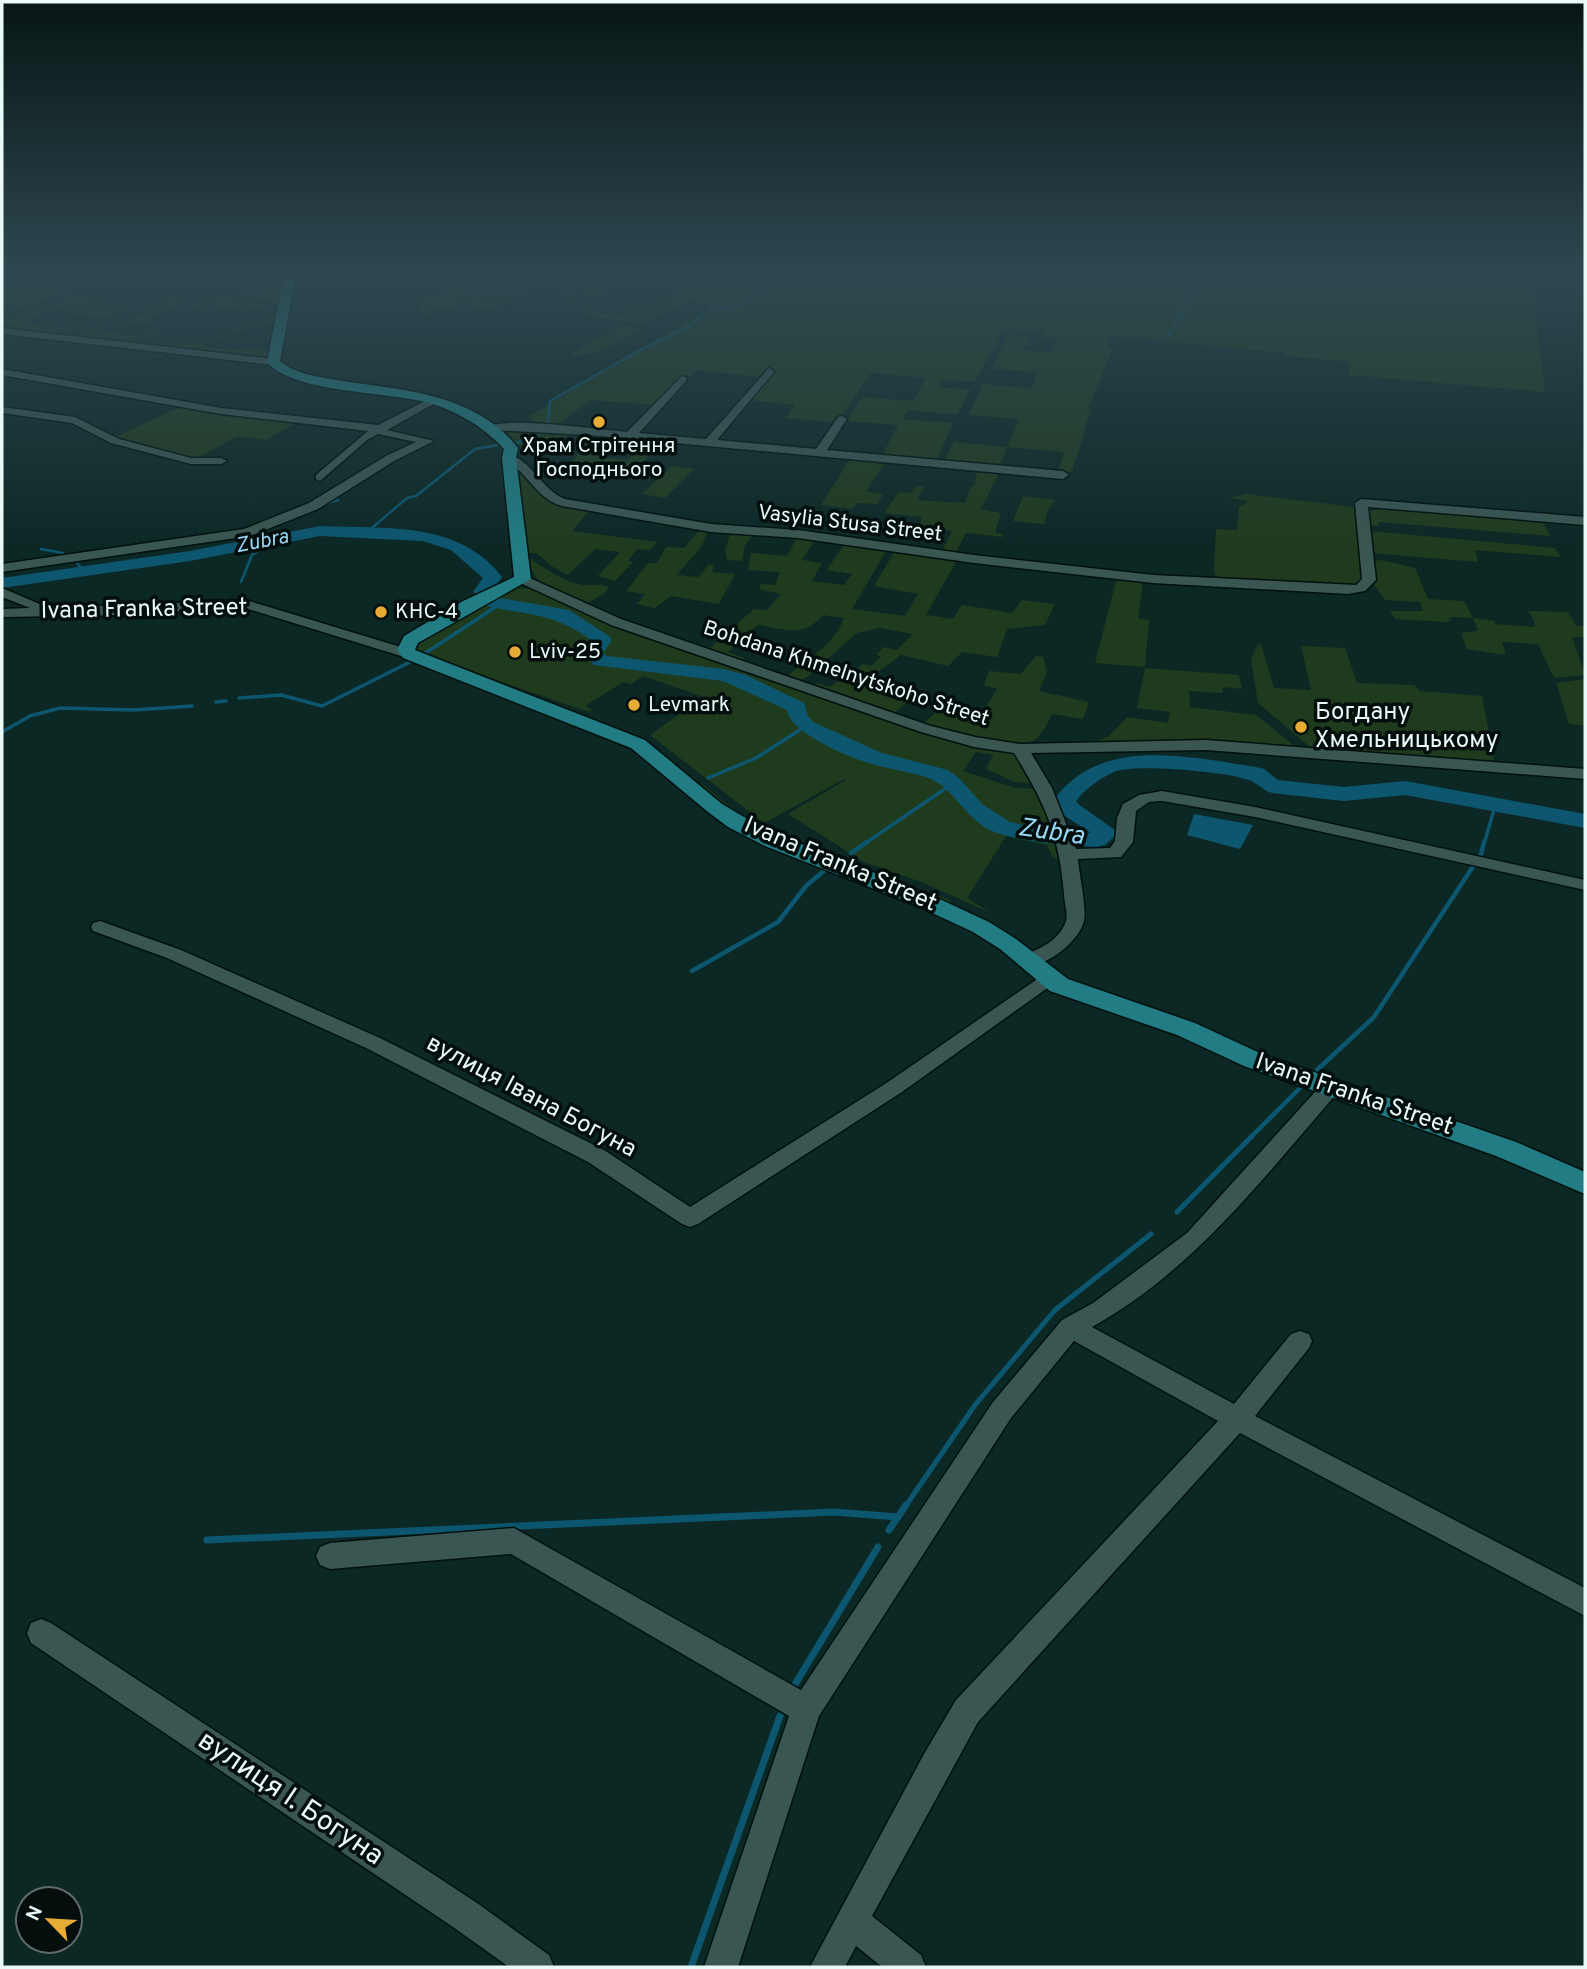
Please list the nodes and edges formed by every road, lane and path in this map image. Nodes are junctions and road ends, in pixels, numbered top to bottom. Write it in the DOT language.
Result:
graph roads {
  1 [pos="275,366"];
  2 [pos="769,371"];
  3 [pos="2,372"];
  4 [pos="682,379"];
  5 [pos="433,400"];
  6 [pos="2,410"];
  7 [pos="842,419"];
  8 [pos="492,427"];
  9 [pos="379,430"];
  10 [pos="631,436"];
  11 [pos="709,443"];
  12 [pos="510,453"];
  13 [pos="819,454"];
  14 [pos="221,461"];
  15 [pos="1063,475"];
  16 [pos="320,477"];
  17 [pos="1585,521"];
  18 [pos="2,568"];
  19 [pos="523,579"];
  20 [pos="2,592"];
  21 [pos="2,613"];
  22 [pos="52,613"];
  23 [pos="409,654"];
  24 [pos="1020,749"];
  25 [pos="1585,774"];
  26 [pos="1066,843"];
  27 [pos="1585,885"];
  28 [pos="100,927"];
  29 [pos="1027,961"];
  30 [pos="1050,979"];
  31 [pos="1331,1087"];
  32 [pos="1585,1184"];
  33 [pos="1071,1326"];
  34 [pos="1300,1341"];
  35 [pos="1237,1419"];
  36 [pos="330,1556"];
  37 [pos="1585,1603"];
  38 [pos="41,1633"];
  39 [pos="806,1709"];
  40 [pos="851,1921"];
  41 [pos="537,1967"];
  42 [pos="721,1967"];
  43 [pos="827,1967"];
  44 [pos="909,1967"];
  1 -- 5 [label="main road"];
  2 -- 11 [label="street"];
  3 -- 9 [label="street"];
  4 -- 10 [label="street"];
  5 -- 8 [label="main road"];
  5 -- 9 [label="street"];
  6 -- 14 [label="street"];
  7 -- 13 [label="street"];
  8 -- 10 [label="street"];
  8 -- 12 [label="main road"];
  9 -- 16 [label="street"];
  9 -- 18 [label="street"];
  10 -- 11 [label="street"];
  11 -- 13 [label="street"];
  12 -- 17 [label="street, Vasylia Stusa Street"];
  12 -- 19 [label="main road"];
  13 -- 15 [label="street"];
  19 -- 23 [label="main road"];
  19 -- 24 [label="street, Bohdana Khmelnytskoho Street"];
  20 -- 22 [label="street"];
  21 -- 22 [label="street, Ivana Franka Street"];
  22 -- 23 [label="street, Ivana Franka Street"];
  23 -- 29 [label="main road, Ivana Franka Street"];
  24 -- 25 [label="street, Bohdana Khmelnytskoho Street"];
  24 -- 26 [label="street"];
  26 -- 27 [label="street"];
  26 -- 29 [label="street"];
  28 -- 30 [label="street, вулиця Івана Богуна"];
  29 -- 30 [label="main road, Ivana Franka Street"];
  30 -- 31 [label="main road, Ivana Franka Street"];
  31 -- 32 [label="main road, Ivana Franka Street"];
  31 -- 33 [label="street"];
  33 -- 35 [label="street"];
  33 -- 39 [label="street"];
  34 -- 35 [label="street"];
  35 -- 37 [label="street"];
  35 -- 40 [label="street"];
  36 -- 39 [label="street"];
  38 -- 41 [label="street, вулиця І. Богуна"];
  39 -- 42 [label="street"];
  40 -- 43 [label="street"];
  40 -- 44 [label="street"];
}
